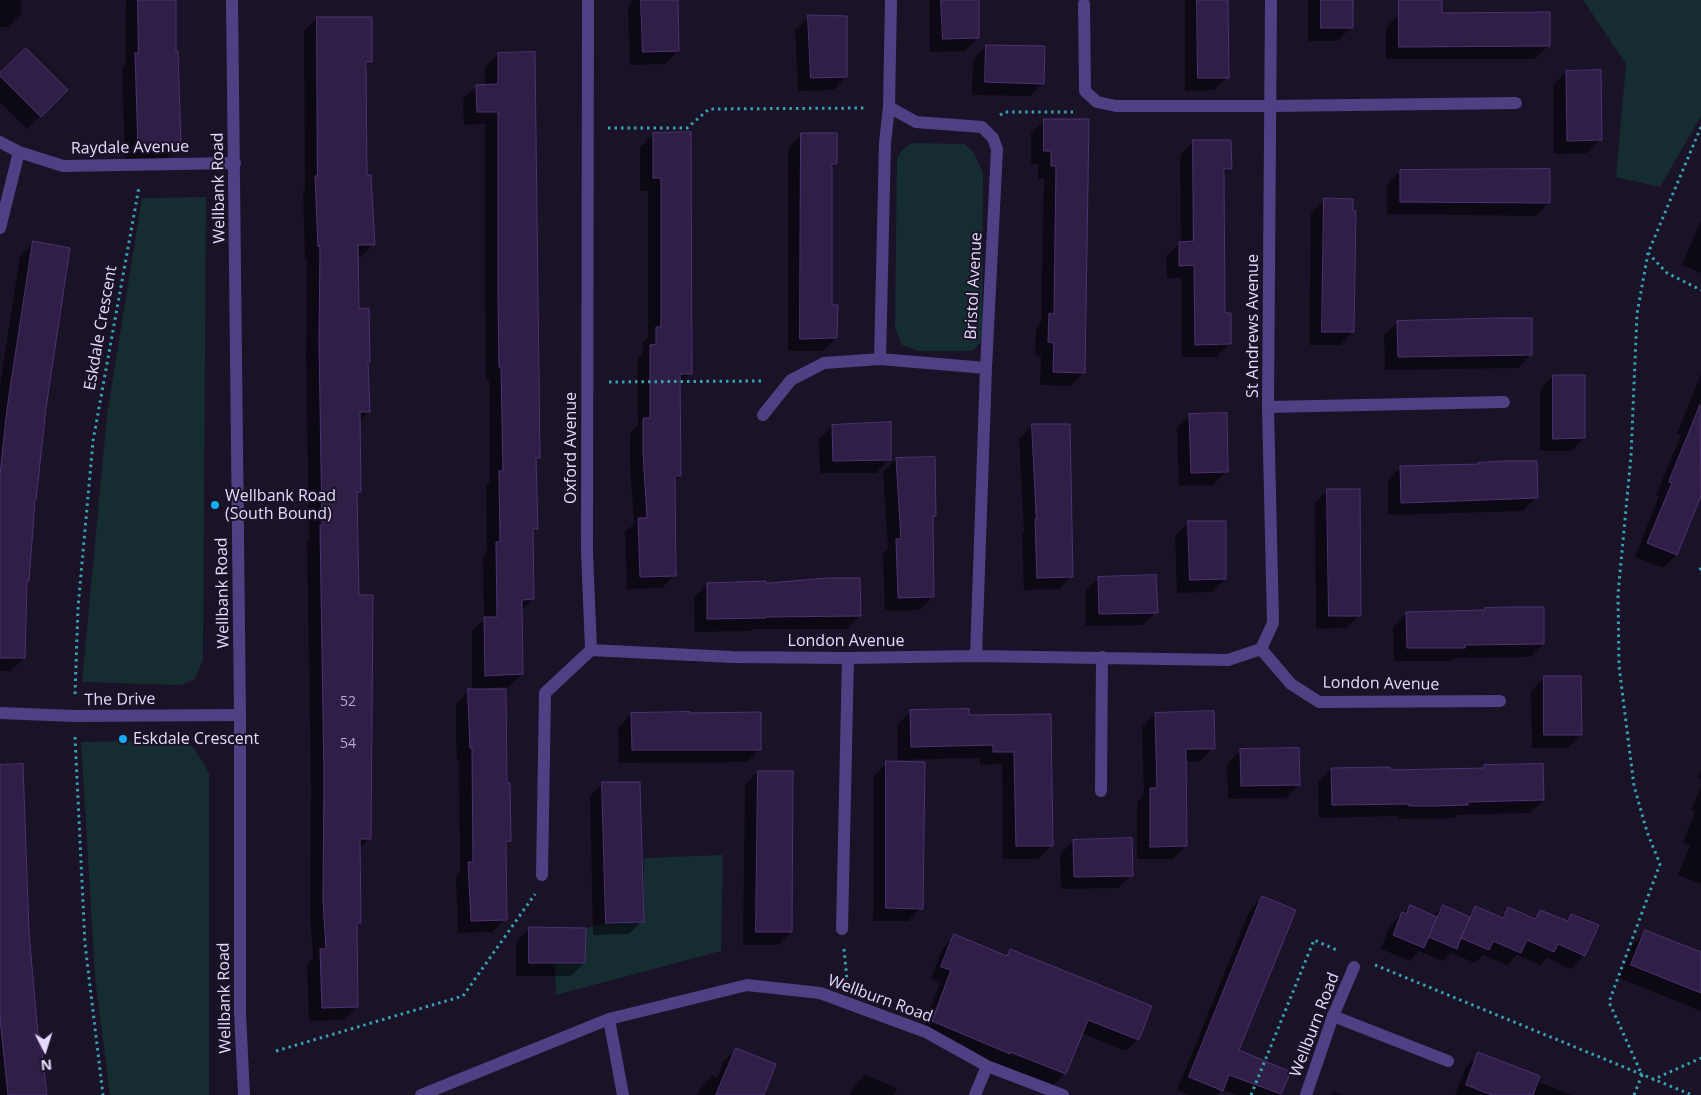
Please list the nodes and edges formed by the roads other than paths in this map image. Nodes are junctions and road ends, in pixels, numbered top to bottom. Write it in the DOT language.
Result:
graph roads {
  1 [pos="232,0"];
  2 [pos="588,0"];
  3 [pos="891,0"];
  4 [pos="1271,0"];
  5 [pos="1084,4"];
  6 [pos="1516,103"];
  7 [pos="1271,106"];
  8 [pos="889,108"];
  9 [pos="0,142"];
  10 [pos="19,152"];
  11 [pos="235,163"];
  12 [pos="0,228"];
  13 [pos="880,359"];
  14 [pos="986,368"];
  15 [pos="1504,402"];
  16 [pos="1268,407"];
  17 [pos="763,416"];
  18 [pos="1261,649"];
  19 [pos="591,650"];
  20 [pos="976,656"];
  21 [pos="1102,657"];
  22 [pos="848,658"];
  23 [pos="1500,701"];
  24 [pos="0,713"];
  25 [pos="240,715"];
  26 [pos="1101,791"];
  27 [pos="542,875"];
  28 [pos="842,929"];
  29 [pos="1354,967"];
  30 [pos="1333,1016"];
  31 [pos="609,1020"];
  32 [pos="1448,1061"];
  33 [pos="987,1066"];
  34 [pos="244,1095"];
  35 [pos="421,1095"];
  36 [pos="623,1095"];
  37 [pos="975,1095"];
  38 [pos="1063,1095"];
  39 [pos="1306,1095"];
  1 -- 11 [label="street, Wellbank Road"];
  2 -- 19 [label="street, Oxford Avenue"];
  3 -- 8 [label="street"];
  4 -- 7 [label="street, St Andrews Avenue"];
  5 -- 7 [label="street"];
  6 -- 7 [label="street"];
  7 -- 16 [label="street, St Andrews Avenue"];
  8 -- 13 [label="street"];
  8 -- 14 [label="street, Bristol Avenue"];
  9 -- 10 [label="street, Raydale Avenue"];
  10 -- 11 [label="street, Raydale Avenue"];
  10 -- 12 [label="street"];
  11 -- 25 [label="street, Wellbank Road"];
  13 -- 14 [label="street"];
  13 -- 17 [label="street"];
  14 -- 20 [label="street, Bristol Avenue"];
  15 -- 16 [label="street"];
  16 -- 18 [label="street, St Andrews Avenue"];
  18 -- 21 [label="street, London Avenue"];
  18 -- 23 [label="street, London Avenue"];
  19 -- 22 [label="street, London Avenue"];
  19 -- 27 [label="street"];
  20 -- 21 [label="street, London Avenue"];
  20 -- 22 [label="street, London Avenue"];
  21 -- 26 [label="street"];
  22 -- 28 [label="street"];
  24 -- 25 [label="street, The Drive"];
  25 -- 34 [label="street, Wellbank Road"];
  29 -- 30 [label="street, Wellburn Road"];
  30 -- 32 [label="street"];
  30 -- 39 [label="street, Wellburn Road"];
  31 -- 33 [label="street, Wellburn Road"];
  31 -- 35 [label="street, Wellburn Road"];
  31 -- 36 [label="street"];
  33 -- 37 [label="street"];
  33 -- 38 [label="street, Wellburn Road"];
}
